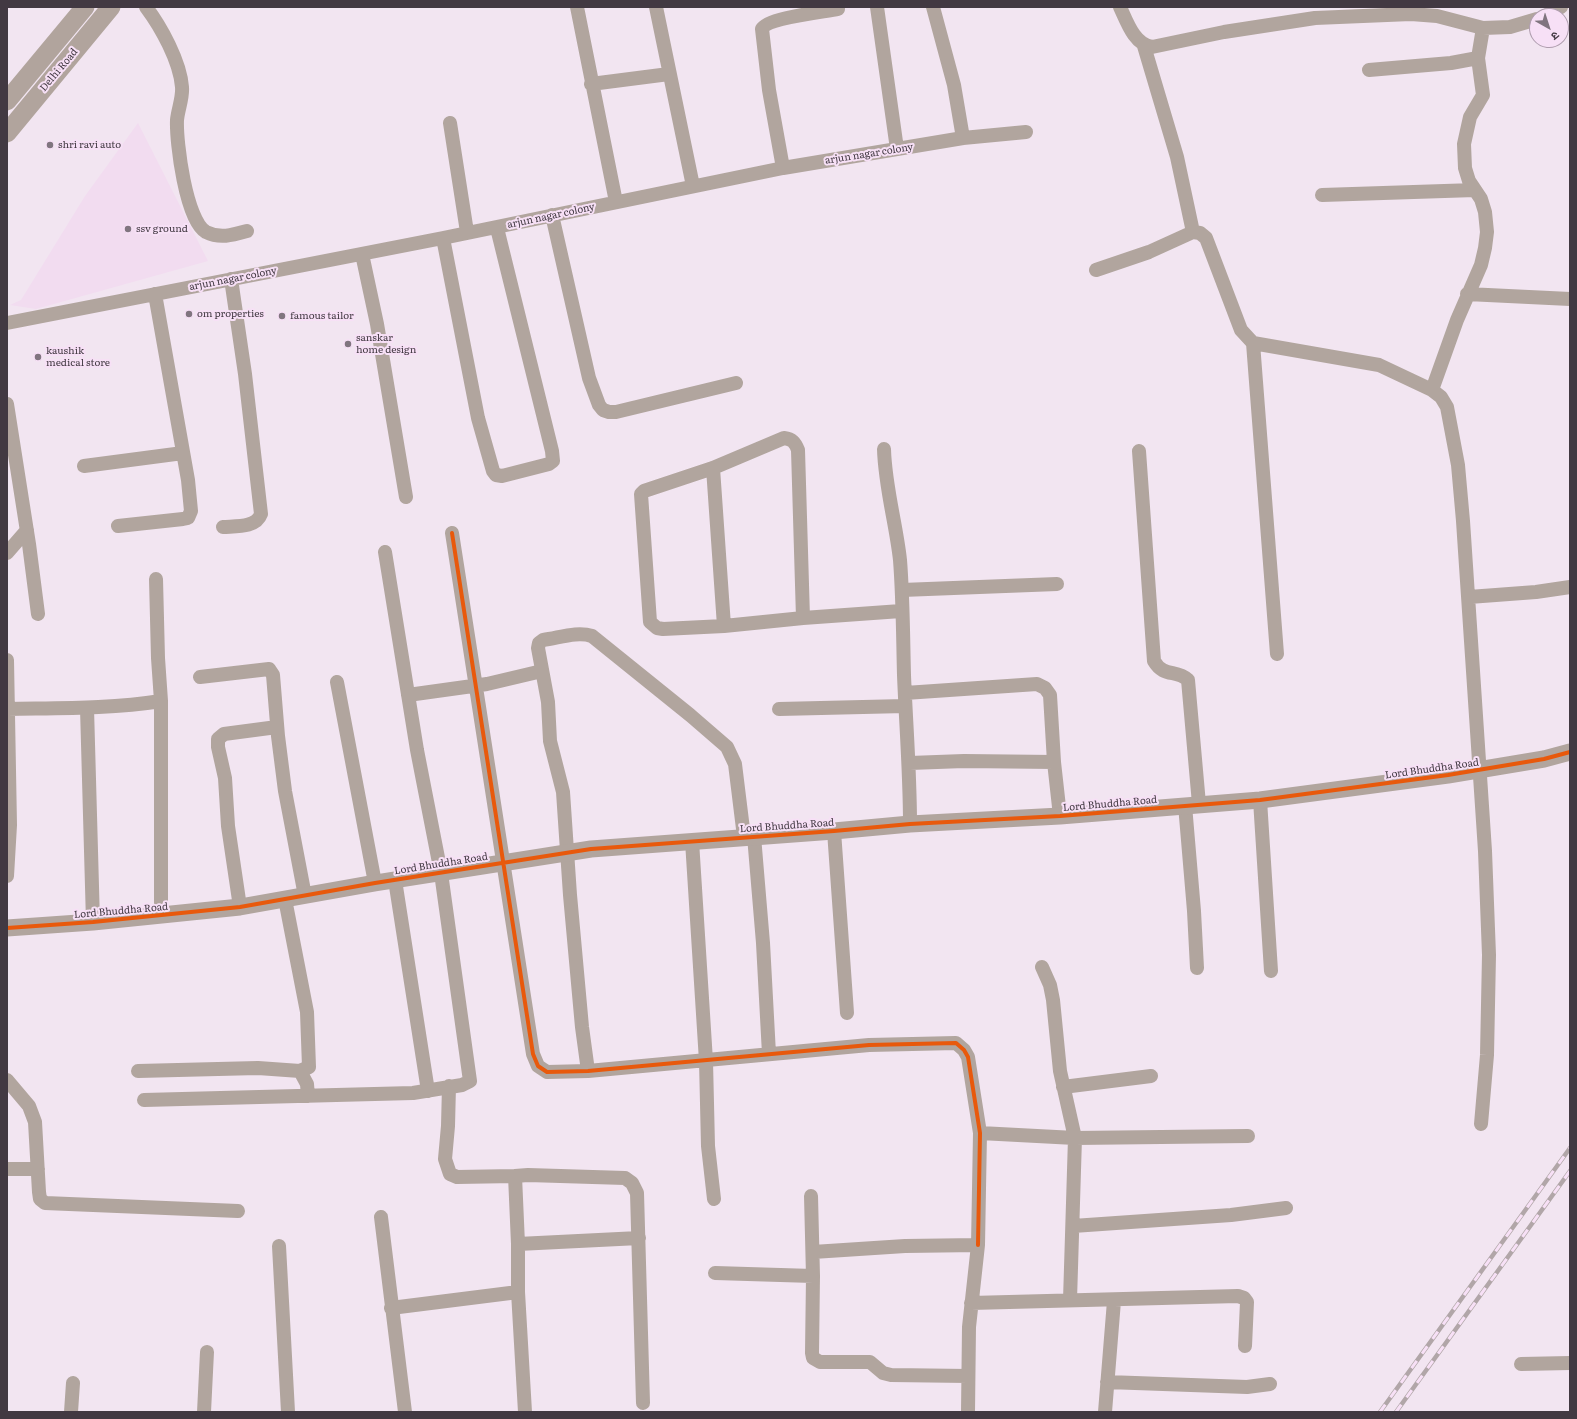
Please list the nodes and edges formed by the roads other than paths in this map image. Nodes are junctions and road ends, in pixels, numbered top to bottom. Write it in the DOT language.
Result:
graph roads {
  1 [pos="85,7"];
  2 [pos="111,7"];
  3 [pos="146,7"];
  4 [pos="577,7"];
  5 [pos="656,7"];
  6 [pos="878,7"];
  7 [pos="933,7"];
  8 [pos="1120,7"];
  9 [pos="838,9"];
  10 [pos="1529,21"];
  11 [pos="1483,28"];
  12 [pos="1144,46"];
  13 [pos="1478,58"];
  14 [pos="1369,70"];
  15 [pos="669,74"];
  16 [pos="591,84"];
  17 [pos="7,101"];
  18 [pos="450,123"];
  19 [pos="1026,132"];
  20 [pos="7,133"];
  21 [pos="963,138"];
  22 [pos="897,149"];
  23 [pos="783,168"];
  24 [pos="693,186"];
  25 [pos="1475,190"];
  26 [pos="1322,196"];
  27 [pos="616,202"];
  28 [pos="552,215"];
  29 [pos="497,228"];
  30 [pos="247,231"];
  31 [pos="467,232"];
  32 [pos="1193,232"];
  33 [pos="443,238"];
  34 [pos="362,254"];
  35 [pos="1096,270"];
  36 [pos="231,279"];
  37 [pos="155,294"];
  38 [pos="1467,294"];
  39 [pos="1570,299"];
  40 [pos="7,323"];
  41 [pos="1253,343"];
  42 [pos="736,383"];
  43 [pos="1432,390"];
  44 [pos="7,404"];
  45 [pos="10,438"];
  46 [pos="884,450"];
  47 [pos="1139,451"];
  48 [pos="183,453"];
  49 [pos="84,466"];
  50 [pos="713,468"];
  51 [pos="406,497"];
  52 [pos="118,526"];
  53 [pos="223,527"];
  54 [pos="27,530"];
  55 [pos="452,532"];
  56 [pos="385,552"];
  57 [pos="7,553"];
  58 [pos="156,579"];
  59 [pos="1057,584"];
  60 [pos="1570,587"];
  61 [pos="902,590"];
  62 [pos="1469,597"];
  63 [pos="902,611"];
  64 [pos="38,614"];
  65 [pos="803,618"];
  66 [pos="724,626"];
  67 [pos="1277,654"];
  68 [pos="7,660"];
  69 [pos="542,671"];
  70 [pos="200,678"];
  71 [pos="337,682"];
  72 [pos="475,686"];
  73 [pos="408,696"];
  74 [pos="905,699"];
  75 [pos="160,701"];
  76 [pos="87,708"];
  77 [pos="8,709"];
  78 [pos="779,709"];
  79 [pos="277,727"];
  80 [pos="1570,752"];
  81 [pos="1054,762"];
  82 [pos="910,763"];
  83 [pos="1480,770"];
  84 [pos="1260,800"];
  85 [pos="1192,804"];
  86 [pos="1060,816"];
  87 [pos="9,824"];
  88 [pos="910,824"];
  89 [pos="834,831"];
  90 [pos="749,837"];
  91 [pos="692,841"];
  92 [pos="568,853"];
  93 [pos="504,863"];
  94 [pos="441,873"];
  95 [pos="7,876"];
  96 [pos="396,880"];
  97 [pos="375,883"];
  98 [pos="305,896"];
  99 [pos="286,899"];
  100 [pos="240,907"];
  101 [pos="161,915"];
  102 [pos="93,922"];
  103 [pos="7,928"];
  104 [pos="1042,967"];
  105 [pos="1197,968"];
  106 [pos="1271,971"];
  107 [pos="847,1013"];
  108 [pos="769,1054"];
  109 [pos="706,1061"];
  110 [pos="300,1070"];
  111 [pos="138,1071"];
  112 [pos="588,1071"];
  113 [pos="1151,1076"];
  114 [pos="7,1080"];
  115 [pos="449,1086"];
  116 [pos="1063,1087"];
  117 [pos="428,1091"];
  118 [pos="308,1096"];
  119 [pos="144,1100"];
  120 [pos="1481,1124"];
  121 [pos="980,1133"];
  122 [pos="1248,1136"];
  123 [pos="1075,1138"];
  124 [pos="7,1169"];
  125 [pos="38,1169"];
  126 [pos="515,1176"];
  127 [pos="811,1196"];
  128 [pos="714,1199"];
  129 [pos="1286,1208"];
  130 [pos="238,1211"];
  131 [pos="380,1217"];
  132 [pos="1073,1226"];
  133 [pos="639,1238"];
  134 [pos="518,1244"];
  135 [pos="978,1245"];
  136 [pos="279,1246"];
  137 [pos="813,1252"];
  138 [pos="714,1274"];
  139 [pos="814,1276"];
  140 [pos="518,1292"];
  141 [pos="1070,1300"];
  142 [pos="1114,1301"];
  143 [pos="971,1303"];
  144 [pos="392,1308"];
  145 [pos="1245,1346"];
  146 [pos="207,1352"];
  147 [pos="1570,1363"];
  148 [pos="1522,1364"];
  149 [pos="968,1376"];
  150 [pos="1107,1382"];
  151 [pos="73,1383"];
  152 [pos="1270,1384"];
  153 [pos="644,1403"];
  154 [pos="71,1412"];
  155 [pos="204,1412"];
  156 [pos="288,1412"];
  157 [pos="405,1412"];
  158 [pos="525,1412"];
  159 [pos="968,1412"];
  160 [pos="1105,1412"];
  1 -- 17 [label="main road, Delhi Road"];
  2 -- 20 [label="main road, Delhi Road"];
  3 -- 30 [label="street"];
  4 -- 16 [label="street"];
  5 -- 15 [label="street"];
  6 -- 22 [label="street"];
  7 -- 21 [label="street"];
  8 -- 12 [label="street"];
  9 -- 23 [label="street"];
  10 -- 11 [label="street"];
  11 -- 12 [label="street"];
  11 -- 13 [label="street"];
  12 -- 32 [label="street"];
  13 -- 14 [label="street"];
  13 -- 25 [label="street"];
  15 -- 16 [label="street"];
  15 -- 24 [label="street"];
  16 -- 27 [label="street"];
  18 -- 31 [label="street"];
  19 -- 21 [label="street, arjun nagar colony"];
  21 -- 22 [label="street, arjun nagar colony"];
  22 -- 23 [label="street, arjun nagar colony"];
  23 -- 24 [label="street, arjun nagar colony"];
  24 -- 27 [label="street, arjun nagar colony"];
  25 -- 26 [label="street"];
  25 -- 38 [label="street"];
  27 -- 28 [label="street, arjun nagar colony"];
  28 -- 29 [label="street, arjun nagar colony"];
  28 -- 42 [label="street"];
  29 -- 31 [label="street, arjun nagar colony"];
  29 -- 33 [label="street"];
  31 -- 33 [label="street, arjun nagar colony"];
  32 -- 35 [label="street"];
  32 -- 41 [label="street"];
  33 -- 34 [label="street, arjun nagar colony"];
  34 -- 36 [label="street, arjun nagar colony"];
  34 -- 51 [label="street"];
  36 -- 37 [label="street, arjun nagar colony"];
  36 -- 53 [label="street"];
  37 -- 40 [label="street, arjun nagar colony"];
  37 -- 48 [label="street"];
  38 -- 39 [label="street"];
  38 -- 43 [label="street"];
  41 -- 43 [label="street"];
  41 -- 67 [label="street"];
  43 -- 62 [label="street"];
  44 -- 45 [label="street"];
  45 -- 54 [label="street"];
  46 -- 61 [label="street"];
  47 -- 85 [label="street"];
  48 -- 49 [label="street"];
  48 -- 52 [label="street"];
  50 -- 65 [label="street"];
  50 -- 66 [label="street"];
  50 -- 66 [label="street"];
  54 -- 57 [label="street"];
  54 -- 64 [label="street"];
  55 -- 72 [label="street"];
  56 -- 73 [label="street"];
  58 -- 75 [label="street"];
  59 -- 61 [label="street"];
  60 -- 62 [label="street"];
  61 -- 63 [label="street"];
  62 -- 83 [label="street"];
  63 -- 65 [label="street"];
  63 -- 74 [label="street"];
  65 -- 66 [label="street"];
  68 -- 77 [label="street"];
  69 -- 72 [label="street"];
  69 -- 90 [label="street"];
  69 -- 92 [label="street"];
  70 -- 79 [label="street"];
  71 -- 97 [label="street"];
  72 -- 73 [label="street"];
  72 -- 93 [label="street"];
  73 -- 94 [label="street"];
  74 -- 78 [label="street"];
  74 -- 81 [label="street"];
  74 -- 82 [label="street"];
  75 -- 76 [label="street"];
  75 -- 101 [label="street"];
  76 -- 77 [label="street"];
  76 -- 102 [label="street"];
  77 -- 87 [label="street"];
  79 -- 98 [label="street"];
  79 -- 100 [label="street"];
  80 -- 83 [label="street, Lord Bhuddha Road"];
  81 -- 82 [label="street"];
  81 -- 86 [label="street"];
  82 -- 88 [label="street"];
  83 -- 84 [label="street, Lord Bhuddha Road"];
  83 -- 120 [label="street"];
  84 -- 85 [label="street, Lord Bhuddha Road"];
  84 -- 106 [label="street"];
  85 -- 86 [label="street, Lord Bhuddha Road"];
  85 -- 105 [label="street"];
  86 -- 88 [label="street, Lord Bhuddha Road"];
  87 -- 95 [label="street"];
  88 -- 89 [label="street, Lord Bhuddha Road"];
  89 -- 90 [label="street, Lord Bhuddha Road"];
  89 -- 107 [label="street"];
  90 -- 91 [label="street, Lord Bhuddha Road"];
  90 -- 108 [label="street"];
  91 -- 92 [label="street, Lord Bhuddha Road"];
  91 -- 109 [label="street"];
  92 -- 93 [label="street, Lord Bhuddha Road"];
  92 -- 112 [label="street"];
  93 -- 94 [label="street, Lord Bhuddha Road"];
  93 -- 112 [label="street"];
  94 -- 96 [label="street, Lord Bhuddha Road"];
  94 -- 115 [label="street"];
  96 -- 97 [label="street, Lord Bhuddha Road"];
  96 -- 117 [label="street"];
  97 -- 98 [label="street, Lord Bhuddha Road"];
  98 -- 99 [label="street, Lord Bhuddha Road"];
  99 -- 100 [label="street, Lord Bhuddha Road"];
  99 -- 110 [label="street"];
  100 -- 101 [label="street, Lord Bhuddha Road"];
  101 -- 102 [label="street, Lord Bhuddha Road"];
  102 -- 103 [label="street, Lord Bhuddha Road"];
  104 -- 116 [label="street"];
  108 -- 109 [label="street"];
  108 -- 121 [label="street"];
  109 -- 112 [label="street"];
  109 -- 128 [label="street"];
  110 -- 111 [label="street"];
  110 -- 118 [label="street"];
  113 -- 116 [label="street"];
  114 -- 125 [label="street"];
  115 -- 117 [label="street"];
  115 -- 126 [label="street"];
  116 -- 123 [label="street"];
  117 -- 118 [label="street"];
  118 -- 119 [label="street"];
  121 -- 123 [label="street"];
  121 -- 135 [label="street"];
  122 -- 123 [label="street"];
  123 -- 132 [label="street"];
  124 -- 125 [label="street"];
  125 -- 130 [label="street"];
  126 -- 133 [label="street"];
  126 -- 134 [label="street"];
  127 -- 137 [label="street"];
  129 -- 132 [label="street"];
  131 -- 144 [label="street"];
  132 -- 141 [label="street"];
  133 -- 134 [label="street"];
  133 -- 153 [label="street"];
  134 -- 140 [label="street"];
  135 -- 137 [label="street"];
  135 -- 143 [label="street"];
  136 -- 156 [label="street"];
  137 -- 139 [label="street"];
  138 -- 139 [label="street"];
  139 -- 149 [label="street"];
  140 -- 144 [label="street"];
  140 -- 158 [label="street"];
  141 -- 142 [label="street"];
  141 -- 143 [label="street"];
  142 -- 145 [label="street"];
  142 -- 150 [label="street"];
  143 -- 149 [label="street"];
  144 -- 157 [label="street"];
  146 -- 155 [label="street"];
  147 -- 148 [label="street"];
  149 -- 159 [label="street"];
  150 -- 152 [label="street"];
  150 -- 160 [label="street"];
  151 -- 154 [label="street"];
}
